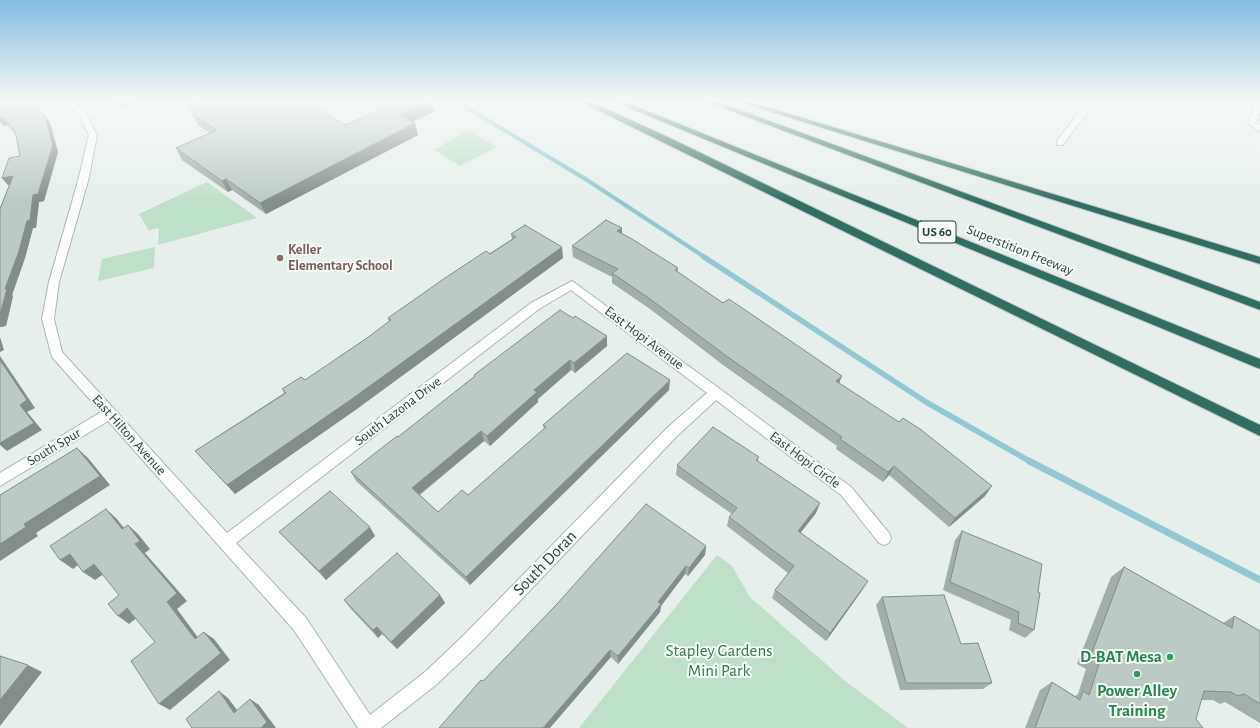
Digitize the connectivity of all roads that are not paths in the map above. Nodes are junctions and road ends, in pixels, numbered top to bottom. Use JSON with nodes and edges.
{"nodes":[{"id":1,"x":92,"y":134,"type":"edge"},
{"id":2,"x":654,"y":134,"type":"edge"},
{"id":3,"x":697,"y":134,"type":"edge"},
{"id":4,"x":797,"y":134,"type":"edge"},
{"id":5,"x":847,"y":134,"type":"edge"},
{"id":6,"x":1067,"y":134,"type":"edge"},
{"id":7,"x":1060,"y":143,"type":"dead end"},
{"id":8,"x":1260,"y":261,"type":"edge"},
{"id":9,"x":572,"y":285,"type":"joint"},
{"id":10,"x":1260,"y":306,"type":"edge"},
{"id":11,"x":1260,"y":364,"type":"edge"},
{"id":12,"x":716,"y":392,"type":"junction"},
{"id":13,"x":109,"y":414,"type":"junction"},
{"id":14,"x":1260,"y":431,"type":"edge"},
{"id":15,"x":0,"y":480,"type":"edge"},
{"id":16,"x":884,"y":538,"type":"dead end"},
{"id":17,"x":226,"y":542,"type":"junction"},
{"id":18,"x":368,"y":727,"type":"edge"}],
"edges":[{"from":1,"to":13,"type":"street","name":"East Hilton Avenue"},
{"from":2,"to":14,"type":"highway"},
{"from":3,"to":11,"type":"highway","name":"Superstition Freeway","number":"US 60"},
{"from":4,"to":10,"type":"highway"},
{"from":5,"to":8,"type":"highway"},
{"from":6,"to":7,"type":"street"},
{"from":9,"to":12,"type":"street","name":"East Hopi Avenue"},
{"from":9,"to":17,"type":"street","name":"South Lazona Drive"},
{"from":12,"to":16,"type":"street","name":"East Hopi Circle"},
{"from":12,"to":18,"type":"street","name":"South Doran"},
{"from":13,"to":15,"type":"street","name":"South Spur"},
{"from":13,"to":17,"type":"street","name":"East Hilton Avenue"},
{"from":17,"to":18,"type":"street","name":"East Hilton Avenue"}]}
